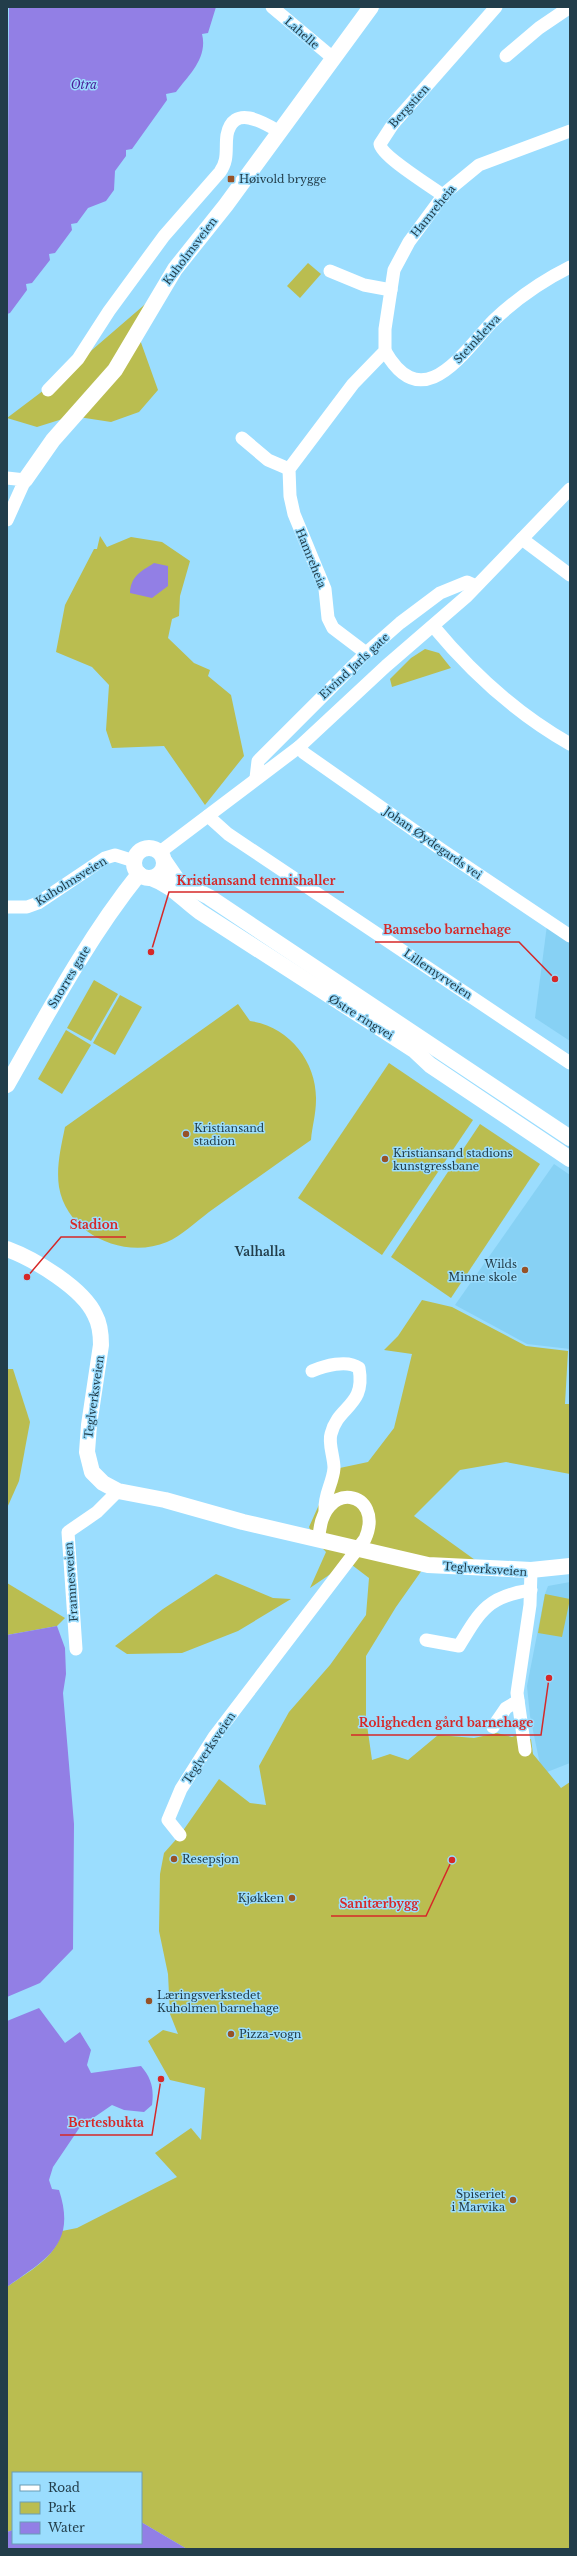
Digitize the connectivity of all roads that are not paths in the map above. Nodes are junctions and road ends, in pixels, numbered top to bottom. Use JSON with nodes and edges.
{"nodes":[{"id":1,"x":272,"y":7,"type":"edge"},
{"id":2,"x":371,"y":7,"type":"edge"},
{"id":3,"x":496,"y":7,"type":"edge"},
{"id":4,"x":570,"y":7,"type":"edge"},
{"id":5,"x":506,"y":56,"type":"dead end"},
{"id":6,"x":333,"y":58,"type":"junction"},
{"id":7,"x":278,"y":131,"type":"junction"},
{"id":8,"x":570,"y":131,"type":"edge"},
{"id":9,"x":444,"y":196,"type":"junction"},
{"id":10,"x":570,"y":266,"type":"edge"},
{"id":11,"x":330,"y":271,"type":"dead end"},
{"id":12,"x":391,"y":290,"type":"junction"},
{"id":13,"x":385,"y":350,"type":"junction"},
{"id":14,"x":48,"y":390,"type":"dead end"},
{"id":15,"x":242,"y":438,"type":"dead end"},
{"id":16,"x":290,"y":470,"type":"junction"},
{"id":17,"x":7,"y":478,"type":"edge"},
{"id":18,"x":25,"y":480,"type":"junction"},
{"id":19,"x":570,"y":489,"type":"edge"},
{"id":20,"x":7,"y":520,"type":"edge"},
{"id":21,"x":522,"y":539,"type":"junction"},
{"id":22,"x":570,"y":575,"type":"edge"},
{"id":23,"x":476,"y":586,"type":"junction"},
{"id":24,"x":433,"y":626,"type":"junction"},
{"id":25,"x":366,"y":653,"type":"junction"},
{"id":26,"x":570,"y":744,"type":"edge"},
{"id":27,"x":299,"y":747,"type":"junction"},
{"id":28,"x":256,"y":778,"type":"junction"},
{"id":29,"x":208,"y":816,"type":"junction"},
{"id":30,"x":162,"y":857,"type":"junction"},
{"id":31,"x":141,"y":871,"type":"junction"},
{"id":32,"x":7,"y":907,"type":"edge"},
{"id":33,"x":570,"y":936,"type":"edge"},
{"id":34,"x":570,"y":1064,"type":"edge"},
{"id":35,"x":7,"y":1085,"type":"edge"},
{"id":36,"x":570,"y":1138,"type":"edge"},
{"id":37,"x":570,"y":1159,"type":"edge"},
{"id":38,"x":7,"y":1249,"type":"edge"},
{"id":39,"x":312,"y":1372,"type":"dead end"},
{"id":40,"x":118,"y":1492,"type":"junction"},
{"id":41,"x":325,"y":1510,"type":"junction"},
{"id":42,"x":325,"y":1542,"type":"junction"},
{"id":43,"x":570,"y":1566,"type":"edge"},
{"id":44,"x":531,"y":1570,"type":"junction"},
{"id":45,"x":531,"y":1590,"type":"junction"},
{"id":46,"x":426,"y":1640,"type":"dead end"},
{"id":47,"x":76,"y":1649,"type":"dead end"},
{"id":48,"x":518,"y":1701,"type":"junction"},
{"id":49,"x":493,"y":1727,"type":"dead end"},
{"id":50,"x":525,"y":1750,"type":"dead end"},
{"id":51,"x":180,"y":1835,"type":"dead end"}],
"edges":[{"from":1,"to":6,"type":"street","name":"Lahelle"},
{"from":2,"to":6,"type":"street","name":"Kuholmsveien"},
{"from":3,"to":9,"type":"street","name":"Bergstien"},
{"from":4,"to":5,"type":"street"},
{"from":6,"to":7,"type":"street","name":"Kuholmsveien"},
{"from":7,"to":14,"type":"street"},
{"from":7,"to":18,"type":"street","name":"Kuholmsveien"},
{"from":8,"to":9,"type":"street","name":"Hamreheia"},
{"from":9,"to":12,"type":"street","name":"Hamreheia"},
{"from":10,"to":13,"type":"street","name":"Steinkleiva"},
{"from":11,"to":12,"type":"street"},
{"from":12,"to":13,"type":"street","name":"Hamreheia"},
{"from":13,"to":16,"type":"street"},
{"from":15,"to":16,"type":"street"},
{"from":16,"to":25,"type":"street","name":"Hamreheia"},
{"from":17,"to":18,"type":"street"},
{"from":18,"to":20,"type":"street","name":"Kuholmsveien"},
{"from":19,"to":21,"type":"street","name":"Eivind Jarls gate"},
{"from":21,"to":22,"type":"street"},
{"from":21,"to":23,"type":"street","name":"Eivind Jarls gate"},
{"from":23,"to":24,"type":"street","name":"Eivind Jarls gate"},
{"from":23,"to":25,"type":"street","name":"Eivind Jarls gate"},
{"from":24,"to":26,"type":"street"},
{"from":24,"to":27,"type":"street","name":"Eivind Jarls gate"},
{"from":25,"to":28,"type":"street","name":"Eivind Jarls gate"},
{"from":27,"to":28,"type":"street","name":"Eivind Jarls gate"},
{"from":27,"to":33,"type":"street","name":"Johan Øydegards vei"},
{"from":28,"to":29,"type":"street","name":"Eivind Jarls gate"},
{"from":29,"to":30,"type":"street","name":"Eivind Jarls gate"},
{"from":29,"to":34,"type":"street","name":"Lillemyrveien"},
{"from":30,"to":31,"type":"street"},
{"from":30,"to":31,"type":"street"},
{"from":30,"to":36,"type":"street","name":"Østre ringvei"},
{"from":31,"to":32,"type":"street","name":"Kuholmsveien"},
{"from":31,"to":35,"type":"street","name":"Snorres gate"},
{"from":31,"to":37,"type":"street","name":"Østre ringvei"},
{"from":38,"to":40,"type":"street","name":"Teglverksveien"},
{"from":39,"to":41,"type":"street"},
{"from":40,"to":42,"type":"street","name":"Teglverksveien"},
{"from":40,"to":47,"type":"street","name":"Framnesveien"},
{"from":41,"to":42,"type":"street"},
{"from":41,"to":51,"type":"street","name":"Teglverksveien"},
{"from":42,"to":44,"type":"street","name":"Teglverksveien"},
{"from":43,"to":44,"type":"street"},
{"from":44,"to":45,"type":"street","name":"Teglverksveien"},
{"from":45,"to":46,"type":"street"},
{"from":45,"to":48,"type":"street","name":"Teglverksveien"},
{"from":48,"to":49,"type":"street"},
{"from":48,"to":50,"type":"street","name":"Teglverksveien"}]}
